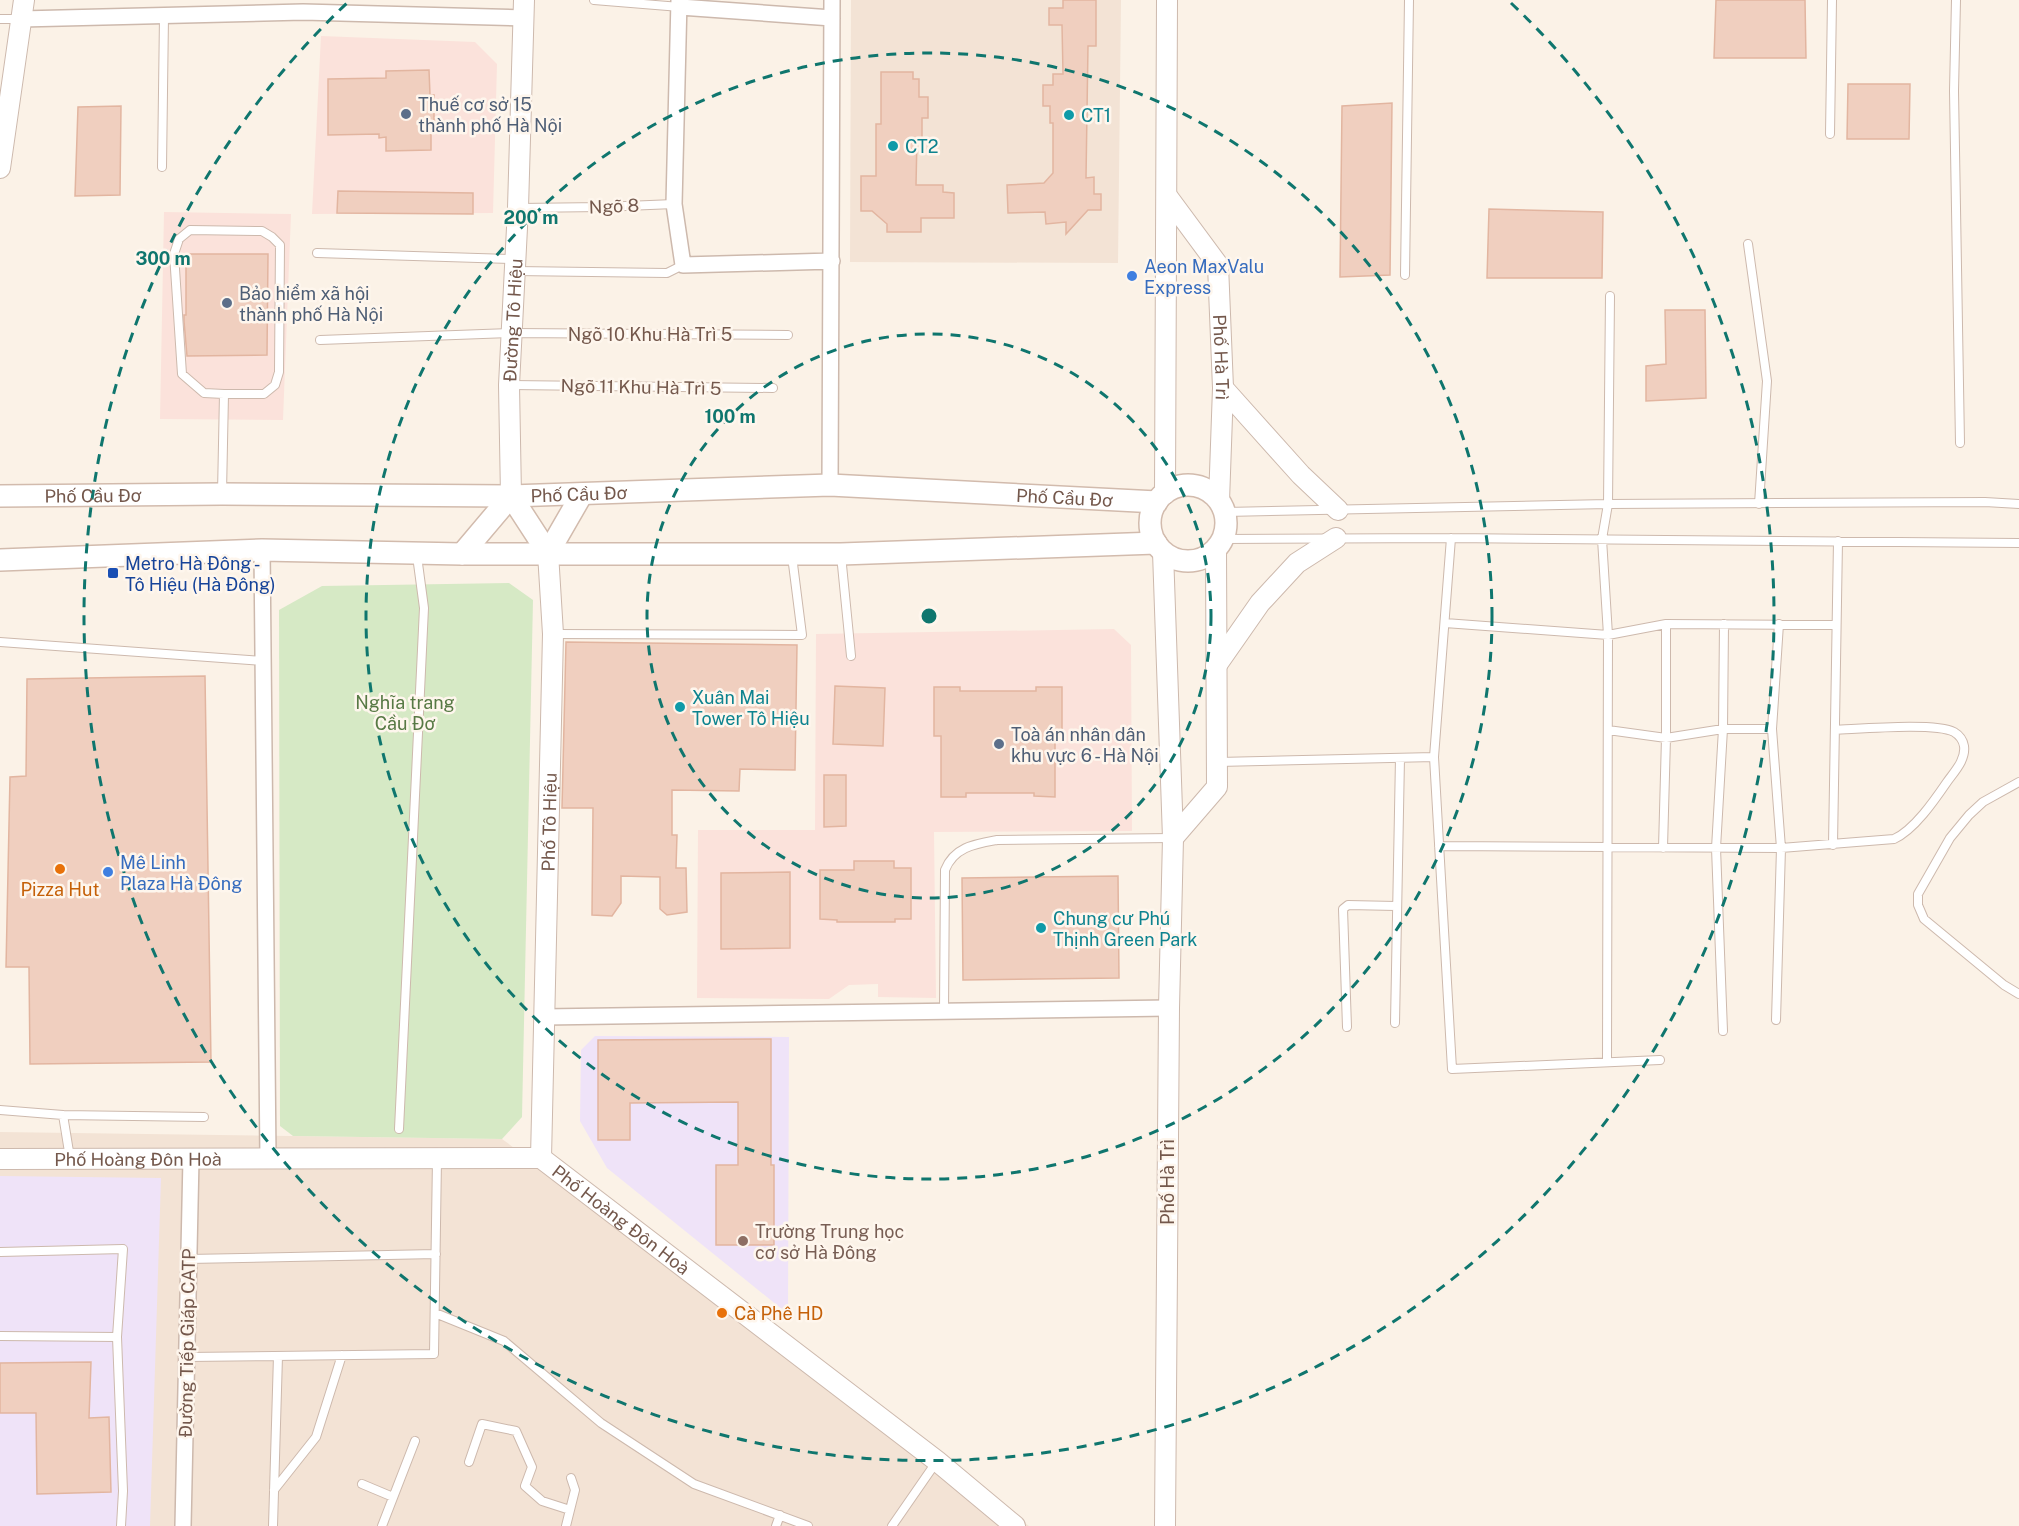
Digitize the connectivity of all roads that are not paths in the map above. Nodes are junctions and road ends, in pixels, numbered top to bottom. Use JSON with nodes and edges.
{"nodes":[{"id":1,"x":594,"y":0,"type":"edge"},
{"id":2,"x":832,"y":0,"type":"edge"},
{"id":3,"x":1167,"y":0,"type":"edge"},
{"id":4,"x":1409,"y":0,"type":"edge"},
{"id":5,"x":1832,"y":0,"type":"edge"},
{"id":6,"x":1956,"y":0,"type":"edge"},
{"id":7,"x":680,"y":4,"type":"edge"},
{"id":8,"x":303,"y":6,"type":"edge"},
{"id":9,"x":758,"y":7,"type":"edge"},
{"id":10,"x":23,"y":9,"type":"edge"},
{"id":11,"x":524,"y":9,"type":"edge"},
{"id":12,"x":164,"y":16,"type":"junction"},
{"id":13,"x":832,"y":18,"type":"junction"},
{"id":14,"x":0,"y":19,"type":"edge"},
{"id":15,"x":1830,"y":134,"type":"dead end"},
{"id":16,"x":162,"y":167,"type":"dead end"},
{"id":17,"x":0,"y":168,"type":"edge"},
{"id":18,"x":1167,"y":196,"type":"junction"},
{"id":19,"x":674,"y":204,"type":"junction"},
{"id":20,"x":518,"y":208,"type":"junction"},
{"id":21,"x":1748,"y":244,"type":"dead end"},
{"id":22,"x":317,"y":253,"type":"dead end"},
{"id":23,"x":832,"y":261,"type":"junction"},
{"id":24,"x":515,"y":265,"type":"junction"},
{"id":25,"x":683,"y":265,"type":"junction"},
{"id":26,"x":1405,"y":276,"type":"dead end"},
{"id":27,"x":1610,"y":296,"type":"dead end"},
{"id":28,"x":512,"y":333,"type":"junction"},
{"id":29,"x":788,"y":335,"type":"dead end"},
{"id":30,"x":320,"y":340,"type":"dead end"},
{"id":31,"x":509,"y":385,"type":"junction"},
{"id":32,"x":773,"y":388,"type":"dead end"},
{"id":33,"x":1223,"y":388,"type":"junction"},
{"id":34,"x":224,"y":394,"type":"junction"},
{"id":35,"x":1960,"y":443,"type":"dead end"},
{"id":36,"x":830,"y":485,"type":"junction"},
{"id":37,"x":222,"y":494,"type":"junction"},
{"id":38,"x":582,"y":494,"type":"junction"},
{"id":39,"x":25,"y":495,"type":"junction"},
{"id":40,"x":0,"y":496,"type":"edge"},
{"id":41,"x":511,"y":496,"type":"junction"},
{"id":42,"x":1161,"y":498,"type":"junction"},
{"id":43,"x":1608,"y":504,"type":"junction"},
{"id":44,"x":1759,"y":504,"type":"junction"},
{"id":45,"x":2019,"y":504,"type":"edge"},
{"id":46,"x":1222,"y":506,"type":"junction"},
{"id":47,"x":1338,"y":510,"type":"junction"},
{"id":48,"x":0,"y":512,"type":"edge"},
{"id":49,"x":1336,"y":538,"type":"junction"},
{"id":50,"x":1451,"y":538,"type":"junction"},
{"id":51,"x":1602,"y":539,"type":"junction"},
{"id":52,"x":1838,"y":541,"type":"junction"},
{"id":53,"x":2019,"y":543,"type":"edge"},
{"id":54,"x":1220,"y":544,"type":"junction"},
{"id":55,"x":0,"y":548,"type":"edge"},
{"id":56,"x":1159,"y":548,"type":"junction"},
{"id":57,"x":262,"y":550,"type":"junction"},
{"id":58,"x":416,"y":553,"type":"junction"},
{"id":59,"x":548,"y":553,"type":"junction"},
{"id":60,"x":462,"y":554,"type":"junction"},
{"id":61,"x":792,"y":554,"type":"junction"},
{"id":62,"x":841,"y":554,"type":"junction"},
{"id":63,"x":10,"y":560,"type":"edge"},
{"id":64,"x":1444,"y":623,"type":"junction"},
{"id":65,"x":1666,"y":624,"type":"junction"},
{"id":66,"x":1724,"y":624,"type":"junction"},
{"id":67,"x":1779,"y":624,"type":"junction"},
{"id":68,"x":1836,"y":625,"type":"junction"},
{"id":69,"x":553,"y":634,"type":"junction"},
{"id":70,"x":1608,"y":635,"type":"junction"},
{"id":71,"x":0,"y":642,"type":"edge"},
{"id":72,"x":851,"y":656,"type":"dead end"},
{"id":73,"x":263,"y":661,"type":"junction"},
{"id":74,"x":1216,"y":666,"type":"junction"},
{"id":75,"x":1723,"y":729,"type":"junction"},
{"id":76,"x":1772,"y":729,"type":"junction"},
{"id":77,"x":1608,"y":730,"type":"junction"},
{"id":78,"x":1835,"y":730,"type":"junction"},
{"id":79,"x":1666,"y":738,"type":"junction"},
{"id":80,"x":1434,"y":757,"type":"junction"},
{"id":81,"x":1400,"y":758,"type":"junction"},
{"id":82,"x":1216,"y":762,"type":"junction"},
{"id":83,"x":2019,"y":782,"type":"edge"},
{"id":84,"x":1173,"y":838,"type":"junction"},
{"id":85,"x":1833,"y":845,"type":"junction"},
{"id":86,"x":1440,"y":846,"type":"junction"},
{"id":87,"x":1607,"y":848,"type":"junction"},
{"id":88,"x":1663,"y":848,"type":"junction"},
{"id":89,"x":1716,"y":848,"type":"junction"},
{"id":90,"x":1781,"y":848,"type":"junction"},
{"id":91,"x":1396,"y":906,"type":"junction"},
{"id":92,"x":2019,"y":994,"type":"edge"},
{"id":93,"x":1169,"y":1008,"type":"junction"},
{"id":94,"x":944,"y":1011,"type":"junction"},
{"id":95,"x":544,"y":1017,"type":"junction"},
{"id":96,"x":1776,"y":1020,"type":"dead end"},
{"id":97,"x":1395,"y":1023,"type":"dead end"},
{"id":98,"x":1347,"y":1027,"type":"dead end"},
{"id":99,"x":1723,"y":1031,"type":"dead end"},
{"id":100,"x":1660,"y":1060,"type":"dead end"},
{"id":101,"x":1607,"y":1061,"type":"junction"},
{"id":102,"x":0,"y":1110,"type":"edge"},
{"id":103,"x":63,"y":1115,"type":"junction"},
{"id":104,"x":204,"y":1118,"type":"dead end"},
{"id":105,"x":399,"y":1130,"type":"dead end"},
{"id":106,"x":437,"y":1158,"type":"junction"},
{"id":107,"x":541,"y":1158,"type":"junction"},
{"id":108,"x":0,"y":1159,"type":"edge"},
{"id":109,"x":268,"y":1159,"type":"junction"},
{"id":110,"x":70,"y":1160,"type":"junction"},
{"id":111,"x":190,"y":1160,"type":"junction"},
{"id":112,"x":0,"y":1252,"type":"edge"},
{"id":113,"x":436,"y":1254,"type":"junction"},
{"id":114,"x":188,"y":1259,"type":"junction"},
{"id":115,"x":435,"y":1313,"type":"junction"},
{"id":116,"x":0,"y":1336,"type":"edge"},
{"id":117,"x":117,"y":1337,"type":"junction"},
{"id":118,"x":342,"y":1355,"type":"junction"},
{"id":119,"x":278,"y":1356,"type":"junction"},
{"id":120,"x":187,"y":1357,"type":"junction"},
{"id":121,"x":415,"y":1441,"type":"dead end"},
{"id":122,"x":937,"y":1461,"type":"junction"},
{"id":123,"x":469,"y":1462,"type":"dead end"},
{"id":124,"x":571,"y":1479,"type":"dead end"},
{"id":125,"x":362,"y":1484,"type":"dead end"},
{"id":126,"x":274,"y":1490,"type":"junction"},
{"id":127,"x":393,"y":1497,"type":"junction"},
{"id":128,"x":570,"y":1510,"type":"junction"},
{"id":129,"x":780,"y":1515,"type":"junction"},
{"id":130,"x":121,"y":1526,"type":"edge"},
{"id":131,"x":183,"y":1526,"type":"edge"},
{"id":132,"x":273,"y":1526,"type":"edge"},
{"id":133,"x":382,"y":1526,"type":"edge"},
{"id":134,"x":566,"y":1526,"type":"edge"},
{"id":135,"x":776,"y":1526,"type":"edge"},
{"id":136,"x":808,"y":1526,"type":"edge"},
{"id":137,"x":892,"y":1526,"type":"edge"},
{"id":138,"x":1015,"y":1526,"type":"edge"},
{"id":139,"x":1165,"y":1526,"type":"edge"}],
"edges":[{"from":1,"to":7,"type":"lane"},
{"from":2,"to":13,"type":"street"},
{"from":3,"to":18,"type":"street"},
{"from":4,"to":26,"type":"lane"},
{"from":5,"to":15,"type":"lane"},
{"from":6,"to":35,"type":"lane"},
{"from":7,"to":9,"type":"street"},
{"from":7,"to":19,"type":"street"},
{"from":8,"to":11,"type":"street"},
{"from":8,"to":12,"type":"street"},
{"from":9,"to":13,"type":"street"},
{"from":10,"to":12,"type":"street"},
{"from":10,"to":14,"type":"lane"},
{"from":10,"to":17,"type":"street"},
{"from":11,"to":20,"type":"street","name":"Đường Tô Hiệu"},
{"from":12,"to":16,"type":"lane"},
{"from":13,"to":23,"type":"street"},
{"from":18,"to":33,"type":"street","name":"Phố Hà Trì"},
{"from":18,"to":42,"type":"street"},
{"from":19,"to":20,"type":"lane","name":"Ngõ 8"},
{"from":19,"to":25,"type":"street"},
{"from":20,"to":24,"type":"street","name":"Đường Tô Hiệu"},
{"from":21,"to":44,"type":"lane"},
{"from":22,"to":24,"type":"lane"},
{"from":23,"to":25,"type":"street"},
{"from":23,"to":36,"type":"street"},
{"from":24,"to":25,"type":"lane"},
{"from":24,"to":28,"type":"street","name":"Đường Tô Hiệu"},
{"from":27,"to":43,"type":"lane"},
{"from":28,"to":29,"type":"lane","name":"Ngõ 10 Khu Hà Trì 5"},
{"from":28,"to":30,"type":"lane","name":"Ngõ 10 Khu Hà Trì 5"},
{"from":28,"to":31,"type":"street","name":"Đường Tô Hiệu"},
{"from":31,"to":32,"type":"lane","name":"Ngõ 11 Khu Hà Trì 5"},
{"from":31,"to":41,"type":"street","name":"Đường Tô Hiệu"},
{"from":33,"to":46,"type":"street","name":"Phố Hà Trì"},
{"from":33,"to":47,"type":"street"},
{"from":34,"to":34,"type":"lane"},
{"from":34,"to":37,"type":"lane"},
{"from":36,"to":38,"type":"main road","name":"Phố Cầu Đơ"},
{"from":36,"to":42,"type":"main road","name":"Phố Cầu Đơ"},
{"from":37,"to":39,"type":"main road","name":"Phố Cầu Đơ"},
{"from":37,"to":41,"type":"main road","name":"Phố Cầu Đơ"},
{"from":38,"to":41,"type":"main road","name":"Phố Cầu Đơ"},
{"from":38,"to":59,"type":"main road"},
{"from":39,"to":40,"type":"main road","name":"Phố Cầu Đơ"},
{"from":39,"to":48,"type":"main road"},
{"from":41,"to":59,"type":"main road","name":"Phố Tô Hiệu"},
{"from":41,"to":60,"type":"main road"},
{"from":42,"to":46,"type":"main road"},
{"from":42,"to":56,"type":"main road"},
{"from":43,"to":44,"type":"lane"},
{"from":43,"to":47,"type":"lane"},
{"from":43,"to":51,"type":"lane"},
{"from":44,"to":45,"type":"lane"},
{"from":46,"to":47,"type":"lane"},
{"from":46,"to":54,"type":"main road"},
{"from":49,"to":50,"type":"lane"},
{"from":49,"to":54,"type":"lane"},
{"from":49,"to":74,"type":"street"},
{"from":50,"to":51,"type":"lane"},
{"from":50,"to":64,"type":"lane"},
{"from":51,"to":52,"type":"lane"},
{"from":51,"to":70,"type":"lane"},
{"from":52,"to":53,"type":"lane"},
{"from":52,"to":68,"type":"lane"},
{"from":54,"to":56,"type":"main road"},
{"from":54,"to":74,"type":"street"},
{"from":55,"to":63,"type":"main road"},
{"from":56,"to":62,"type":"main road"},
{"from":56,"to":84,"type":"street","name":"Phố Hà Trì"},
{"from":57,"to":58,"type":"main road"},
{"from":57,"to":63,"type":"main road"},
{"from":57,"to":73,"type":"street"},
{"from":58,"to":60,"type":"main road"},
{"from":58,"to":105,"type":"lane"},
{"from":59,"to":60,"type":"main road"},
{"from":59,"to":61,"type":"main road"},
{"from":59,"to":69,"type":"street","name":"Phố Tô Hiệu"},
{"from":61,"to":62,"type":"main road"},
{"from":61,"to":69,"type":"lane"},
{"from":62,"to":72,"type":"lane"},
{"from":64,"to":70,"type":"lane"},
{"from":64,"to":80,"type":"lane"},
{"from":65,"to":66,"type":"lane"},
{"from":65,"to":70,"type":"lane"},
{"from":65,"to":79,"type":"lane"},
{"from":66,"to":67,"type":"lane"},
{"from":66,"to":75,"type":"lane"},
{"from":67,"to":68,"type":"lane"},
{"from":67,"to":76,"type":"lane"},
{"from":68,"to":78,"type":"lane"},
{"from":69,"to":95,"type":"street","name":"Phố Tô Hiệu"},
{"from":70,"to":77,"type":"lane"},
{"from":71,"to":73,"type":"lane"},
{"from":73,"to":109,"type":"street"},
{"from":74,"to":82,"type":"street"},
{"from":75,"to":76,"type":"lane"},
{"from":75,"to":79,"type":"lane"},
{"from":75,"to":89,"type":"lane"},
{"from":76,"to":90,"type":"lane"},
{"from":77,"to":79,"type":"lane"},
{"from":77,"to":87,"type":"lane"},
{"from":78,"to":85,"type":"lane"},
{"from":78,"to":85,"type":"lane"},
{"from":79,"to":88,"type":"lane"},
{"from":80,"to":81,"type":"lane"},
{"from":80,"to":86,"type":"lane"},
{"from":81,"to":82,"type":"lane"},
{"from":81,"to":91,"type":"lane"},
{"from":82,"to":84,"type":"street"},
{"from":83,"to":92,"type":"lane"},
{"from":84,"to":93,"type":"street","name":"Phố Hà Trì"},
{"from":84,"to":94,"type":"lane"},
{"from":85,"to":90,"type":"lane"},
{"from":86,"to":87,"type":"lane"},
{"from":86,"to":101,"type":"lane"},
{"from":87,"to":88,"type":"lane"},
{"from":87,"to":101,"type":"lane"},
{"from":88,"to":89,"type":"lane"},
{"from":89,"to":90,"type":"lane"},
{"from":89,"to":99,"type":"lane"},
{"from":90,"to":96,"type":"lane"},
{"from":91,"to":97,"type":"lane"},
{"from":91,"to":98,"type":"lane"},
{"from":93,"to":94,"type":"street"},
{"from":93,"to":139,"type":"street","name":"Phố Hà Trì"},
{"from":94,"to":95,"type":"street"},
{"from":95,"to":107,"type":"street","name":"Phố Tô Hiệu"},
{"from":100,"to":101,"type":"lane"},
{"from":102,"to":103,"type":"lane"},
{"from":103,"to":104,"type":"lane"},
{"from":103,"to":110,"type":"lane"},
{"from":106,"to":107,"type":"street","name":"Phố Hoàng Đôn Hoà"},
{"from":106,"to":109,"type":"street","name":"Phố Hoàng Đôn Hoà"},
{"from":106,"to":113,"type":"lane"},
{"from":107,"to":122,"type":"street","name":"Phố Hoàng Đôn Hoà"},
{"from":108,"to":110,"type":"street","name":"Phố Hoàng Đôn Hoà"},
{"from":109,"to":111,"type":"street","name":"Phố Hoàng Đôn Hoà"},
{"from":110,"to":111,"type":"street","name":"Phố Hoàng Đôn Hoà"},
{"from":111,"to":114,"type":"street","name":"Đường Tiếp Giáp CATP"},
{"from":112,"to":117,"type":"lane"},
{"from":113,"to":114,"type":"lane"},
{"from":113,"to":115,"type":"lane"},
{"from":114,"to":120,"type":"street","name":"Đường Tiếp Giáp CATP"},
{"from":115,"to":118,"type":"lane"},
{"from":115,"to":129,"type":"lane"},
{"from":116,"to":117,"type":"lane"},
{"from":117,"to":130,"type":"lane"},
{"from":118,"to":119,"type":"lane"},
{"from":118,"to":126,"type":"lane"},
{"from":119,"to":120,"type":"lane"},
{"from":119,"to":126,"type":"lane"},
{"from":120,"to":131,"type":"street","name":"Đường Tiếp Giáp CATP"},
{"from":121,"to":127,"type":"lane"},
{"from":122,"to":137,"type":"lane"},
{"from":122,"to":138,"type":"street","name":"Phố Hoàng Đôn Hoà"},
{"from":123,"to":128,"type":"lane"},
{"from":124,"to":128,"type":"lane"},
{"from":125,"to":127,"type":"lane"},
{"from":126,"to":132,"type":"lane"},
{"from":127,"to":133,"type":"lane"},
{"from":128,"to":134,"type":"lane"},
{"from":129,"to":135,"type":"lane"},
{"from":129,"to":136,"type":"lane"}]}
